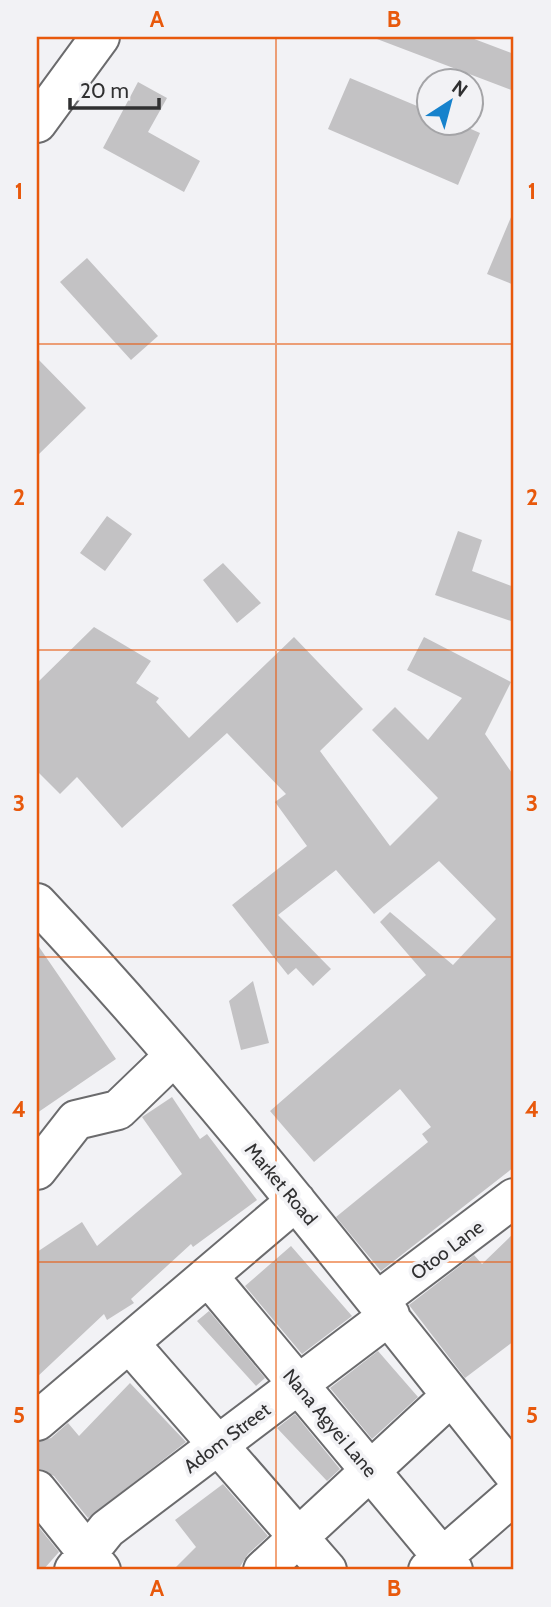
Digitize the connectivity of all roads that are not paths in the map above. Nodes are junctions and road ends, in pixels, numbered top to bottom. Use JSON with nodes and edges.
{"nodes":[{"id":1,"x":100,"y":37,"type":"edge"},
{"id":2,"x":37,"y":123,"type":"edge"},
{"id":3,"x":37,"y":903,"type":"edge"},
{"id":4,"x":174,"y":1056,"type":"junction"},
{"id":5,"x":37,"y":1170,"type":"edge"},
{"id":6,"x":514,"y":1198,"type":"edge"},
{"id":7,"x":296,"y":1201,"type":"junction"},
{"id":8,"x":208,"y":1276,"type":"junction"},
{"id":9,"x":384,"y":1308,"type":"junction"},
{"id":10,"x":129,"y":1343,"type":"junction"},
{"id":11,"x":298,"y":1385,"type":"junction"},
{"id":12,"x":451,"y":1396,"type":"junction"},
{"id":13,"x":37,"y":1421,"type":"edge"},
{"id":14,"x":219,"y":1445,"type":"junction"},
{"id":15,"x":370,"y":1471,"type":"junction"},
{"id":16,"x":514,"y":1474,"type":"edge"},
{"id":17,"x":37,"y":1490,"type":"edge"},
{"id":18,"x":514,"y":1495,"type":"edge"},
{"id":19,"x":299,"y":1537,"type":"junction"},
{"id":20,"x":87,"y":1565,"type":"edge"},
{"id":21,"x":441,"y":1566,"type":"edge"},
{"id":22,"x":263,"y":1570,"type":"edge"},
{"id":23,"x":327,"y":1570,"type":"edge"}],
"edges":[{"from":1,"to":2,"type":"street"},
{"from":3,"to":4,"type":"street","name":"Market Road"},
{"from":4,"to":5,"type":"street"},
{"from":4,"to":7,"type":"street","name":"Market Road"},
{"from":6,"to":9,"type":"street","name":"Otoo Lane"},
{"from":7,"to":8,"type":"street"},
{"from":7,"to":9,"type":"street","name":"Market Road"},
{"from":8,"to":10,"type":"street"},
{"from":8,"to":11,"type":"street","name":"Nana Agyei Lane"},
{"from":9,"to":11,"type":"street","name":"Adom Street"},
{"from":9,"to":12,"type":"street","name":"Market Road"},
{"from":10,"to":13,"type":"street"},
{"from":10,"to":14,"type":"street"},
{"from":11,"to":14,"type":"street","name":"Adom Street"},
{"from":11,"to":15,"type":"street","name":"Nana Agyei Lane"},
{"from":12,"to":15,"type":"street"},
{"from":12,"to":16,"type":"street","name":"Market Road"},
{"from":14,"to":19,"type":"street"},
{"from":14,"to":20,"type":"street","name":"Adom Street"},
{"from":15,"to":19,"type":"street"},
{"from":15,"to":21,"type":"street","name":"Nana Agyei Lane"},
{"from":17,"to":20,"type":"street"},
{"from":18,"to":21,"type":"street"},
{"from":19,"to":22,"type":"street"},
{"from":19,"to":23,"type":"street"}]}
